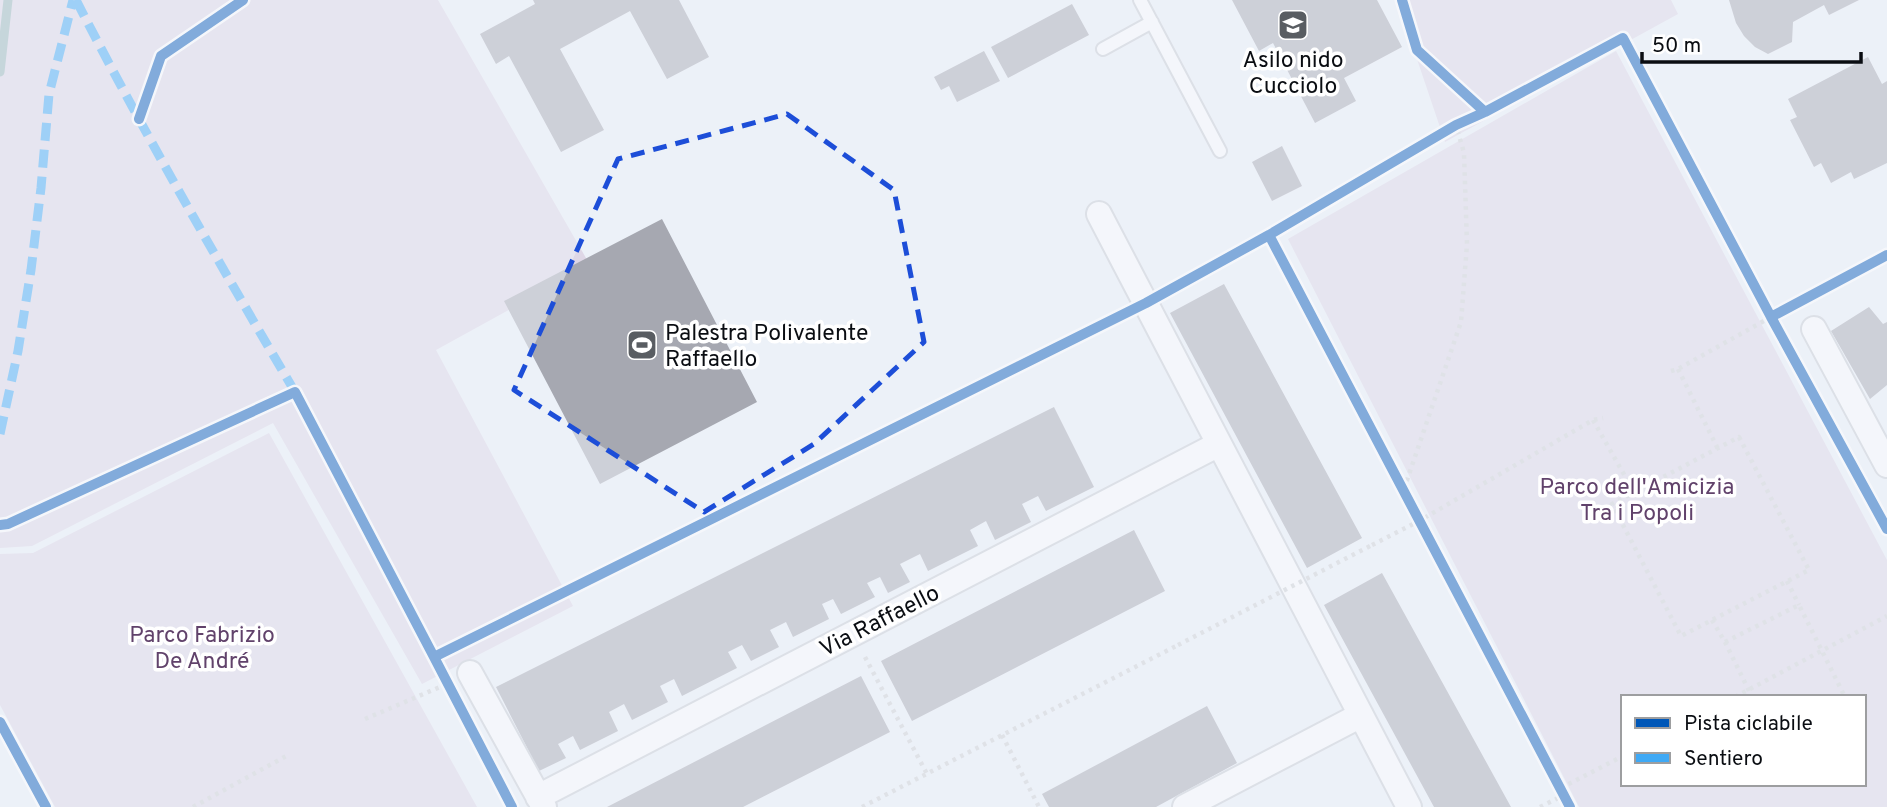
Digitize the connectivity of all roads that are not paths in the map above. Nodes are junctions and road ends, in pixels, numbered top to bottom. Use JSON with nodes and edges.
{"nodes":[{"id":1,"x":1140,"y":0,"type":"edge"},
{"id":2,"x":1152,"y":22,"type":"junction"},
{"id":3,"x":1103,"y":49,"type":"dead end"},
{"id":4,"x":1220,"y":151,"type":"dead end"},
{"id":5,"x":1099,"y":214,"type":"dead end"},
{"id":6,"x":1815,"y":329,"type":"dead end"},
{"id":7,"x":1219,"y":444,"type":"junction"},
{"id":8,"x":1884,"y":452,"type":"edge"},
{"id":9,"x":454,"y":677,"type":"road end"},
{"id":10,"x":1361,"y":715,"type":"junction"},
{"id":11,"x":541,"y":802,"type":"edge"},
{"id":12,"x":1185,"y":807,"type":"edge"},
{"id":13,"x":1409,"y":807,"type":"edge"}],
"edges":[{"from":1,"to":2,"type":"lane"},
{"from":2,"to":3,"type":"lane"},
{"from":2,"to":4,"type":"lane"},
{"from":5,"to":7,"type":"street"},
{"from":6,"to":8,"type":"street"},
{"from":7,"to":10,"type":"street"},
{"from":7,"to":11,"type":"street","name":"Via Raffaello"},
{"from":9,"to":11,"type":"street","name":"Via Raffaello"},
{"from":10,"to":12,"type":"street"},
{"from":10,"to":13,"type":"street"}]}
